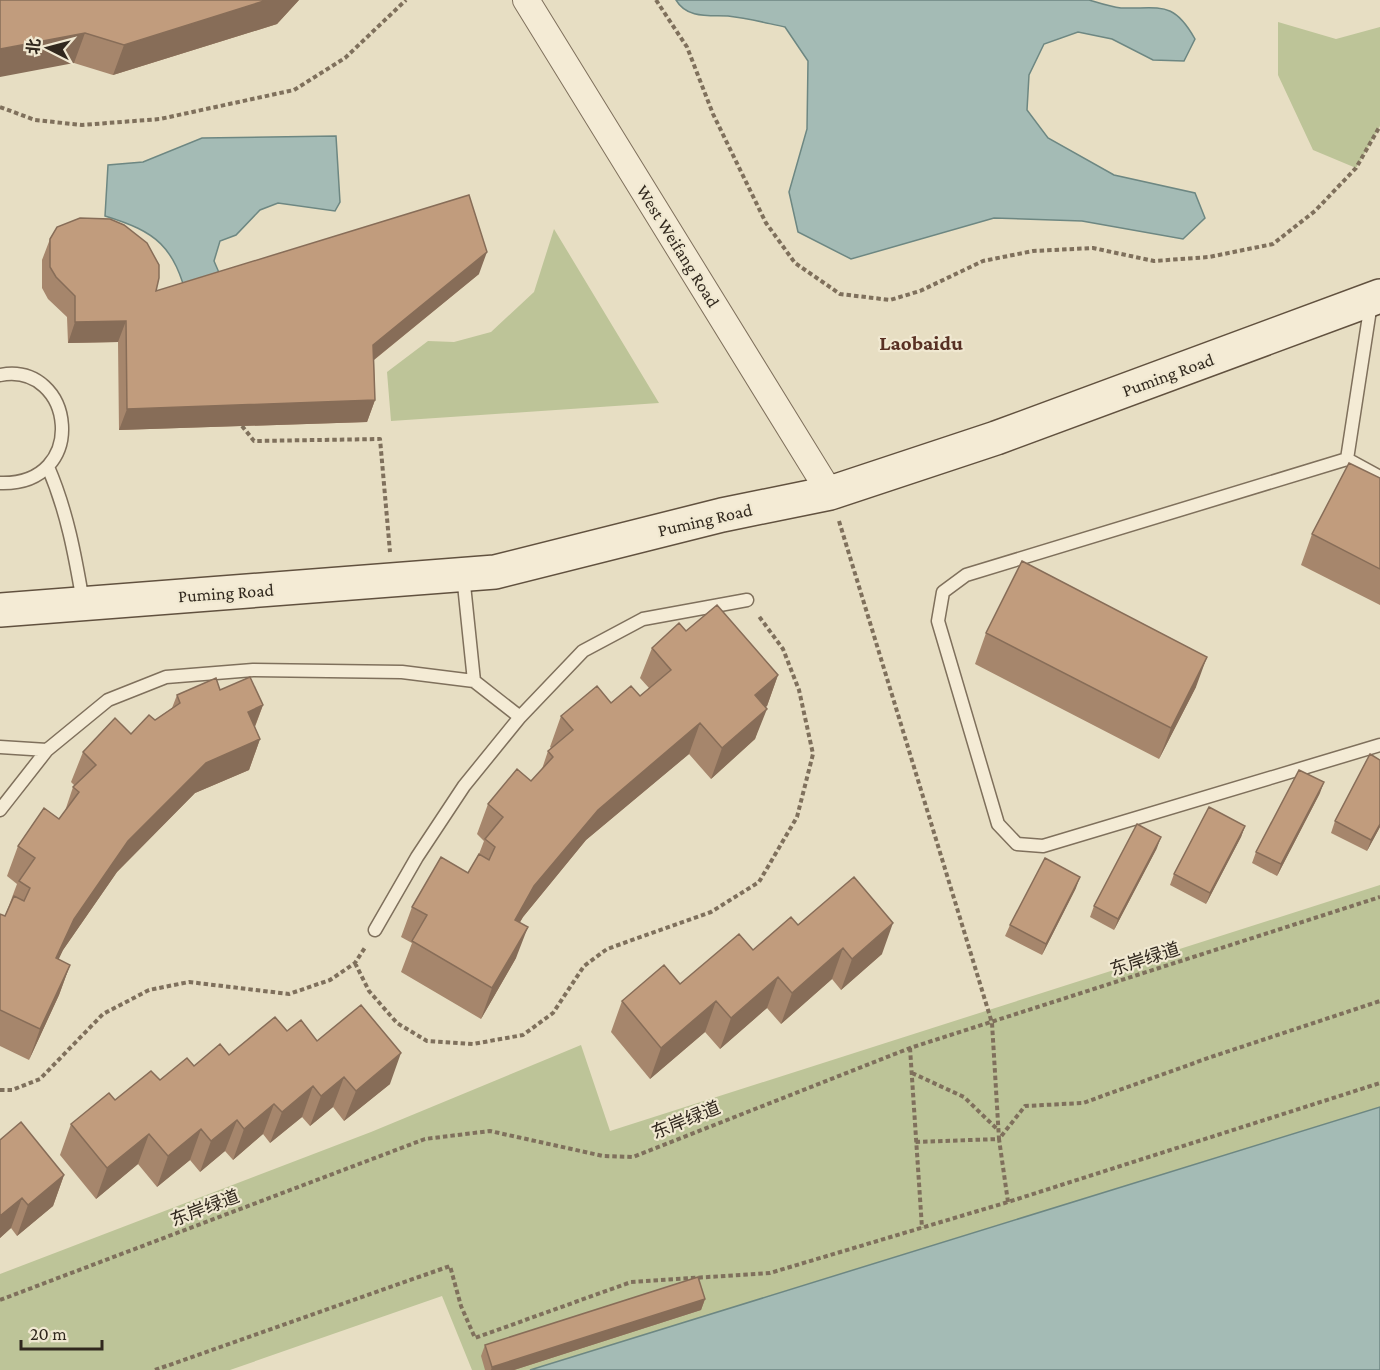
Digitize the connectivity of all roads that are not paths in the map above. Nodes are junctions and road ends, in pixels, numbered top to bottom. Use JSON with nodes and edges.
{"nodes":[{"id":1,"x":526,"y":0,"type":"edge"},
{"id":2,"x":1376,"y":298,"type":"edge"},
{"id":3,"x":0,"y":375,"type":"edge"},
{"id":4,"x":1347,"y":459,"type":"junction"},
{"id":5,"x":48,"y":467,"type":"junction"},
{"id":6,"x":1380,"y":477,"type":"edge"},
{"id":7,"x":0,"y":483,"type":"edge"},
{"id":8,"x":830,"y":493,"type":"junction"},
{"id":9,"x":463,"y":574,"type":"junction"},
{"id":10,"x":747,"y":600,"type":"road end"},
{"id":11,"x":84,"y":604,"type":"junction"},
{"id":12,"x":0,"y":610,"type":"edge"},
{"id":13,"x":474,"y":681,"type":"junction"},
{"id":14,"x":520,"y":717,"type":"junction"},
{"id":15,"x":1380,"y":746,"type":"edge"},
{"id":16,"x":0,"y":747,"type":"edge"},
{"id":17,"x":47,"y":750,"type":"junction"},
{"id":18,"x":0,"y":810,"type":"edge"},
{"id":19,"x":375,"y":930,"type":"road end"}],
"edges":[{"from":1,"to":8,"type":"street","name":"West Weifang Road"},
{"from":2,"to":4,"type":"lane"},
{"from":2,"to":8,"type":"main road","name":"Puming Road"},
{"from":3,"to":5,"type":"lane"},
{"from":4,"to":6,"type":"lane"},
{"from":4,"to":15,"type":"lane"},
{"from":5,"to":7,"type":"lane"},
{"from":5,"to":11,"type":"lane"},
{"from":8,"to":9,"type":"main road","name":"Puming Road"},
{"from":9,"to":11,"type":"main road","name":"Puming Road"},
{"from":9,"to":13,"type":"lane"},
{"from":10,"to":14,"type":"lane"},
{"from":11,"to":12,"type":"main road","name":"Puming Road"},
{"from":13,"to":14,"type":"lane"},
{"from":13,"to":17,"type":"lane"},
{"from":14,"to":19,"type":"lane"},
{"from":16,"to":17,"type":"lane"},
{"from":17,"to":18,"type":"lane"}]}
